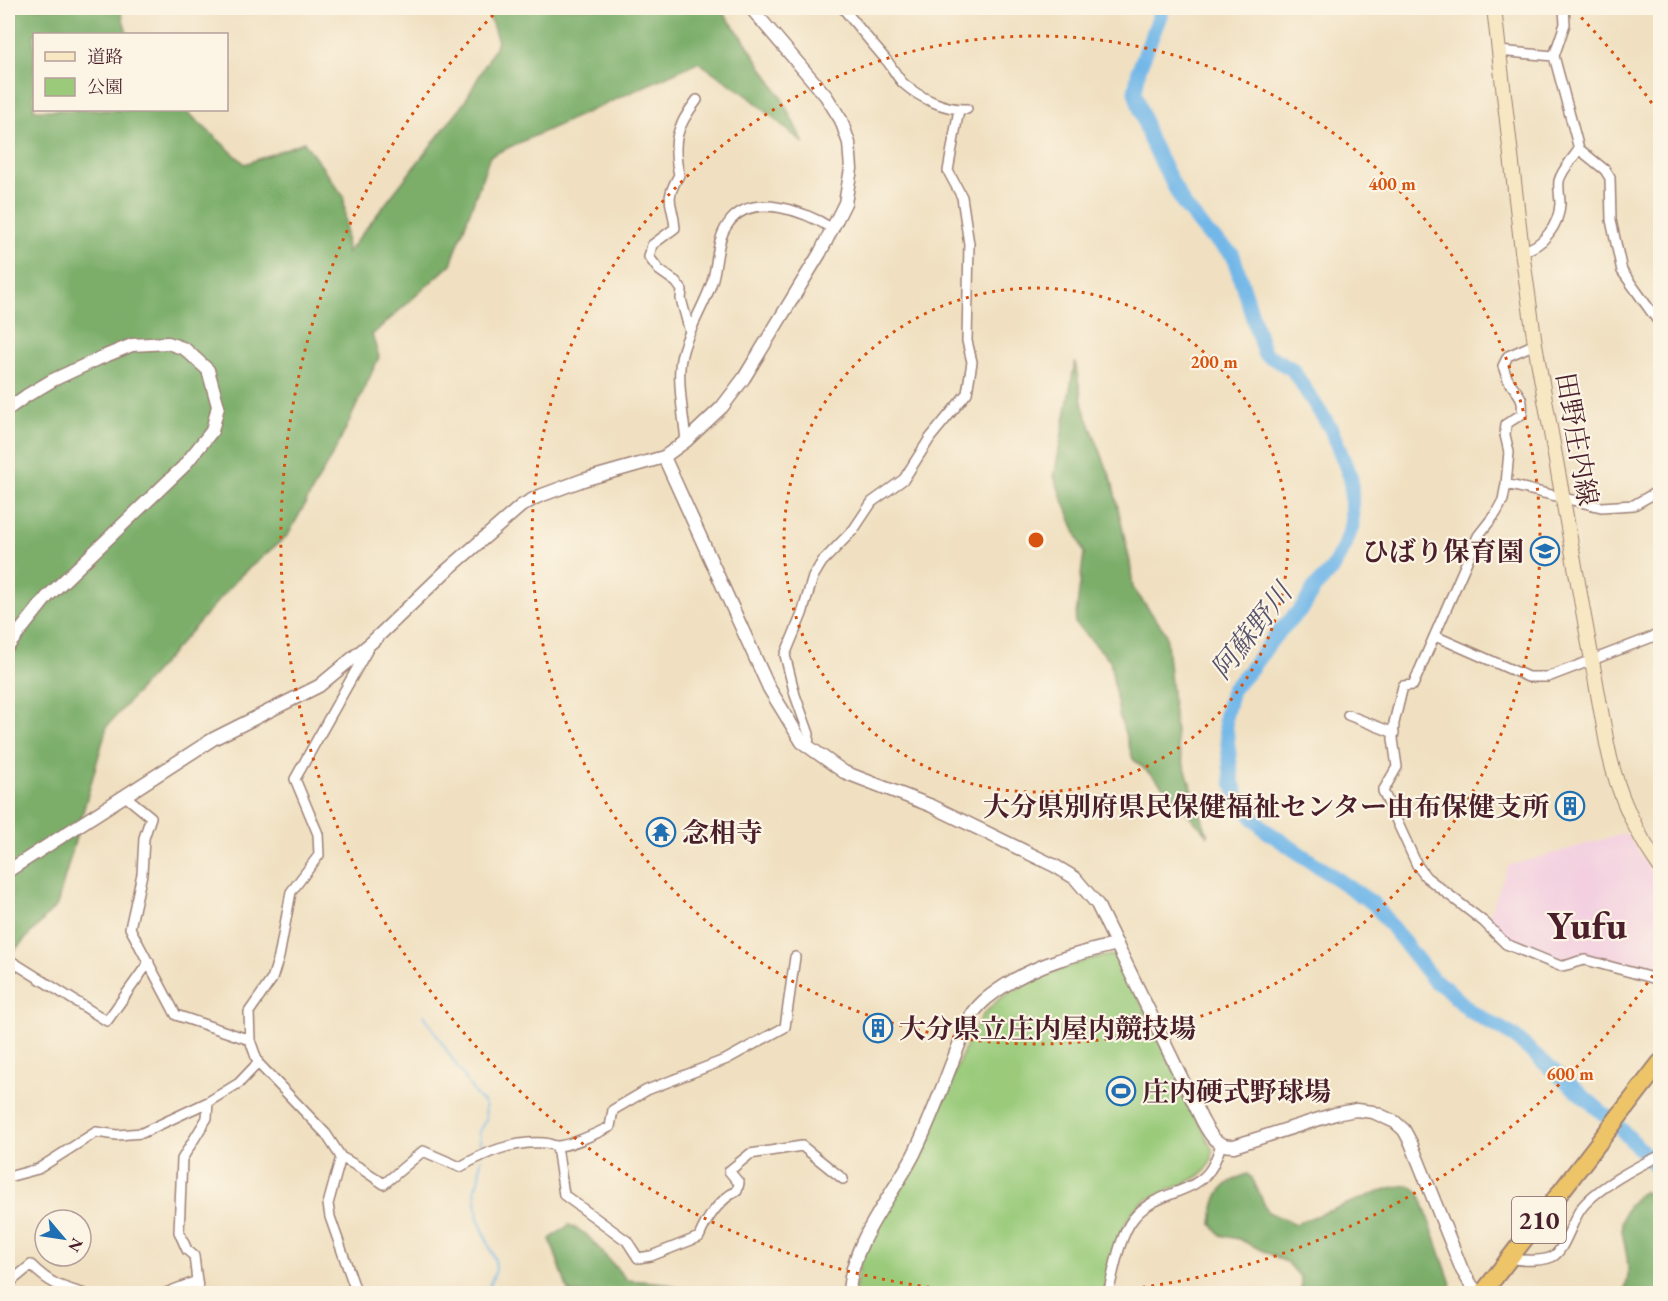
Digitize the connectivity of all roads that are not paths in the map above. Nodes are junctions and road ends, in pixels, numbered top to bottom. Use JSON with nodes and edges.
{"nodes":[{"id":1,"x":751,"y":8,"type":"edge"},
{"id":2,"x":843,"y":8,"type":"edge"},
{"id":3,"x":1494,"y":8,"type":"edge"},
{"id":4,"x":1564,"y":8,"type":"edge"},
{"id":5,"x":1498,"y":51,"type":"junction"},
{"id":6,"x":1554,"y":56,"type":"junction"},
{"id":7,"x":697,"y":100,"type":"dead end"},
{"id":8,"x":1579,"y":149,"type":"junction"},
{"id":9,"x":833,"y":229,"type":"junction"},
{"id":10,"x":1522,"y":251,"type":"junction"},
{"id":11,"x":1660,"y":324,"type":"edge"},
{"id":12,"x":690,"y":332,"type":"junction"},
{"id":13,"x":1535,"y":344,"type":"junction"},
{"id":14,"x":8,"y":409,"type":"edge"},
{"id":15,"x":686,"y":441,"type":"junction"},
{"id":16,"x":664,"y":456,"type":"junction"},
{"id":17,"x":1506,"y":484,"type":"junction"},
{"id":18,"x":1660,"y":490,"type":"edge"},
{"id":19,"x":1563,"y":499,"type":"junction"},
{"id":20,"x":1660,"y":634,"type":"edge"},
{"id":21,"x":1435,"y":636,"type":"junction"},
{"id":22,"x":372,"y":642,"type":"junction"},
{"id":23,"x":8,"y":646,"type":"edge"},
{"id":24,"x":1593,"y":661,"type":"junction"},
{"id":25,"x":1348,"y":715,"type":"dead end"},
{"id":26,"x":1394,"y":733,"type":"junction"},
{"id":27,"x":808,"y":746,"type":"junction"},
{"id":28,"x":124,"y":795,"type":"junction"},
{"id":29,"x":1660,"y":867,"type":"edge"},
{"id":30,"x":8,"y":871,"type":"edge"},
{"id":31,"x":1116,"y":944,"type":"junction"},
{"id":32,"x":795,"y":957,"type":"dead end"},
{"id":33,"x":8,"y":959,"type":"edge"},
{"id":34,"x":149,"y":962,"type":"junction"},
{"id":35,"x":1660,"y":980,"type":"edge"},
{"id":36,"x":250,"y":1040,"type":"junction"},
{"id":37,"x":258,"y":1063,"type":"junction"},
{"id":38,"x":1660,"y":1063,"type":"edge"},
{"id":39,"x":208,"y":1102,"type":"junction"},
{"id":40,"x":1221,"y":1145,"type":"junction"},
{"id":41,"x":557,"y":1146,"type":"junction"},
{"id":42,"x":1660,"y":1155,"type":"edge"},
{"id":43,"x":341,"y":1157,"type":"junction"},
{"id":44,"x":8,"y":1177,"type":"edge"},
{"id":45,"x":843,"y":1179,"type":"dead end"},
{"id":46,"x":1509,"y":1258,"type":"junction"},
{"id":47,"x":197,"y":1281,"type":"junction"},
{"id":48,"x":8,"y":1284,"type":"edge"},
{"id":49,"x":85,"y":1293,"type":"edge"},
{"id":50,"x":163,"y":1293,"type":"edge"},
{"id":51,"x":199,"y":1293,"type":"edge"},
{"id":52,"x":357,"y":1293,"type":"edge"},
{"id":53,"x":849,"y":1293,"type":"edge"},
{"id":54,"x":1108,"y":1293,"type":"edge"},
{"id":55,"x":1481,"y":1293,"type":"edge"}],
"edges":[{"from":1,"to":9,"type":"street"},
{"from":2,"to":27,"type":"street"},
{"from":3,"to":5,"type":"main road","name":"田野庄内線"},
{"from":4,"to":6,"type":"street"},
{"from":5,"to":6,"type":"street"},
{"from":5,"to":10,"type":"main road","name":"田野庄内線"},
{"from":6,"to":8,"type":"street"},
{"from":7,"to":12,"type":"street"},
{"from":8,"to":10,"type":"street"},
{"from":8,"to":11,"type":"street"},
{"from":9,"to":12,"type":"street"},
{"from":9,"to":15,"type":"street"},
{"from":10,"to":13,"type":"main road","name":"田野庄内線"},
{"from":12,"to":15,"type":"street"},
{"from":13,"to":17,"type":"street"},
{"from":13,"to":19,"type":"main road","name":"田野庄内線"},
{"from":14,"to":23,"type":"street"},
{"from":15,"to":16,"type":"street"},
{"from":16,"to":22,"type":"street"},
{"from":16,"to":27,"type":"street"},
{"from":17,"to":19,"type":"street"},
{"from":17,"to":21,"type":"street"},
{"from":18,"to":19,"type":"street"},
{"from":19,"to":24,"type":"main road","name":"田野庄内線"},
{"from":20,"to":24,"type":"street"},
{"from":21,"to":24,"type":"street"},
{"from":21,"to":26,"type":"street"},
{"from":22,"to":28,"type":"street"},
{"from":22,"to":36,"type":"street"},
{"from":24,"to":29,"type":"main road","name":"田野庄内線"},
{"from":25,"to":26,"type":"street"},
{"from":26,"to":35,"type":"street"},
{"from":27,"to":31,"type":"street"},
{"from":28,"to":30,"type":"street"},
{"from":28,"to":34,"type":"street"},
{"from":31,"to":40,"type":"street"},
{"from":31,"to":53,"type":"street"},
{"from":32,"to":41,"type":"street"},
{"from":33,"to":34,"type":"street"},
{"from":34,"to":36,"type":"street"},
{"from":36,"to":37,"type":"street"},
{"from":37,"to":39,"type":"street"},
{"from":37,"to":43,"type":"street"},
{"from":38,"to":46,"type":"highway","number":"210"},
{"from":39,"to":44,"type":"street"},
{"from":39,"to":47,"type":"street"},
{"from":40,"to":54,"type":"street"},
{"from":40,"to":55,"type":"street"},
{"from":41,"to":43,"type":"street"},
{"from":41,"to":45,"type":"street"},
{"from":42,"to":46,"type":"street"},
{"from":43,"to":52,"type":"street"},
{"from":46,"to":55,"type":"highway","number":"210"},
{"from":47,"to":50,"type":"street"},
{"from":47,"to":51,"type":"street"},
{"from":48,"to":49,"type":"street"}]}
